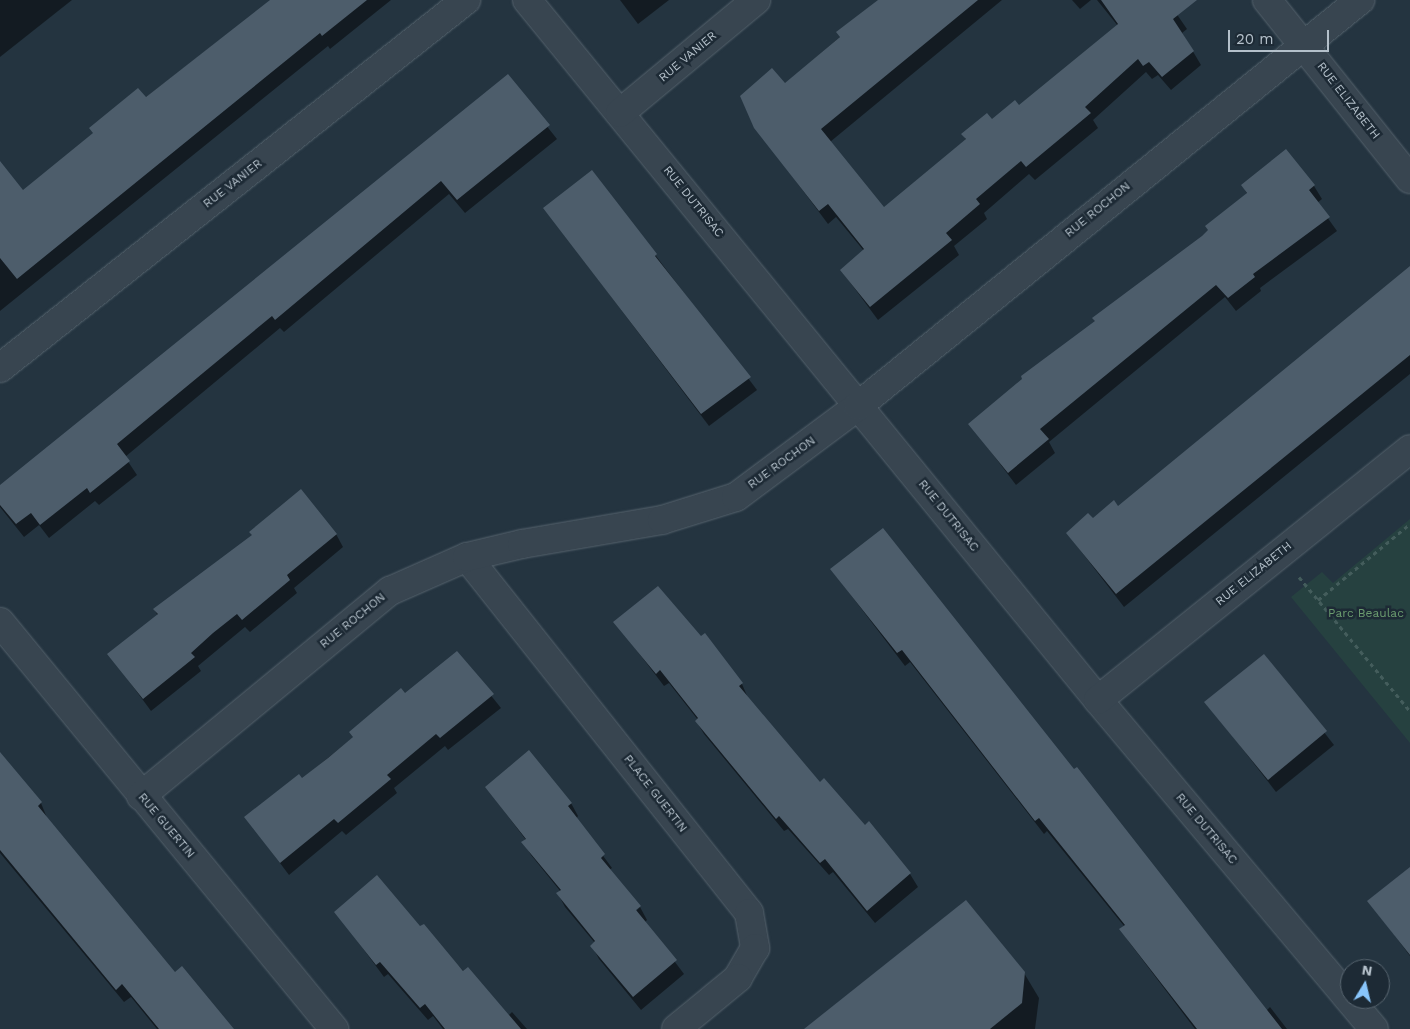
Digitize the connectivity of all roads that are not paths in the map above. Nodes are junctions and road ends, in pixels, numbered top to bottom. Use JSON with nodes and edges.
{"nodes":[{"id":1,"x":466,"y":0,"type":"edge"},
{"id":2,"x":527,"y":0,"type":"edge"},
{"id":3,"x":756,"y":0,"type":"edge"},
{"id":4,"x":1267,"y":0,"type":"edge"},
{"id":5,"x":1360,"y":0,"type":"edge"},
{"id":6,"x":1303,"y":43,"type":"junction"},
{"id":7,"x":620,"y":113,"type":"junction"},
{"id":8,"x":1410,"y":179,"type":"edge"},
{"id":9,"x":0,"y":368,"type":"edge"},
{"id":10,"x":858,"y":406,"type":"junction"},
{"id":11,"x":1410,"y":449,"type":"edge"},
{"id":12,"x":468,"y":557,"type":"junction"},
{"id":13,"x":0,"y":622,"type":"edge"},
{"id":14,"x":1098,"y":700,"type":"junction"},
{"id":15,"x":141,"y":796,"type":"junction"},
{"id":16,"x":334,"y":1029,"type":"edge"},
{"id":17,"x":676,"y":1029,"type":"edge"},
{"id":18,"x":1374,"y":1029,"type":"edge"}],
"edges":[{"from":1,"to":9,"type":"street","name":"RUE VANIER"},
{"from":2,"to":7,"type":"street","name":"RUE DUTRISAC"},
{"from":3,"to":7,"type":"street","name":"RUE VANIER"},
{"from":4,"to":6,"type":"street","name":"RUE ELIZABETH"},
{"from":5,"to":6,"type":"street","name":"RUE ROCHON"},
{"from":6,"to":8,"type":"street","name":"RUE ELIZABETH"},
{"from":6,"to":10,"type":"street","name":"RUE ROCHON"},
{"from":7,"to":10,"type":"street","name":"RUE DUTRISAC"},
{"from":10,"to":12,"type":"street","name":"RUE ROCHON"},
{"from":10,"to":14,"type":"street","name":"RUE DUTRISAC"},
{"from":11,"to":14,"type":"street","name":"RUE ELIZABETH"},
{"from":12,"to":15,"type":"street","name":"RUE ROCHON"},
{"from":12,"to":17,"type":"street","name":"PLACE GUERTIN"},
{"from":13,"to":15,"type":"street","name":"RUE GUERTIN"},
{"from":14,"to":18,"type":"street","name":"RUE DUTRISAC"},
{"from":15,"to":16,"type":"street","name":"RUE GUERTIN"}]}
